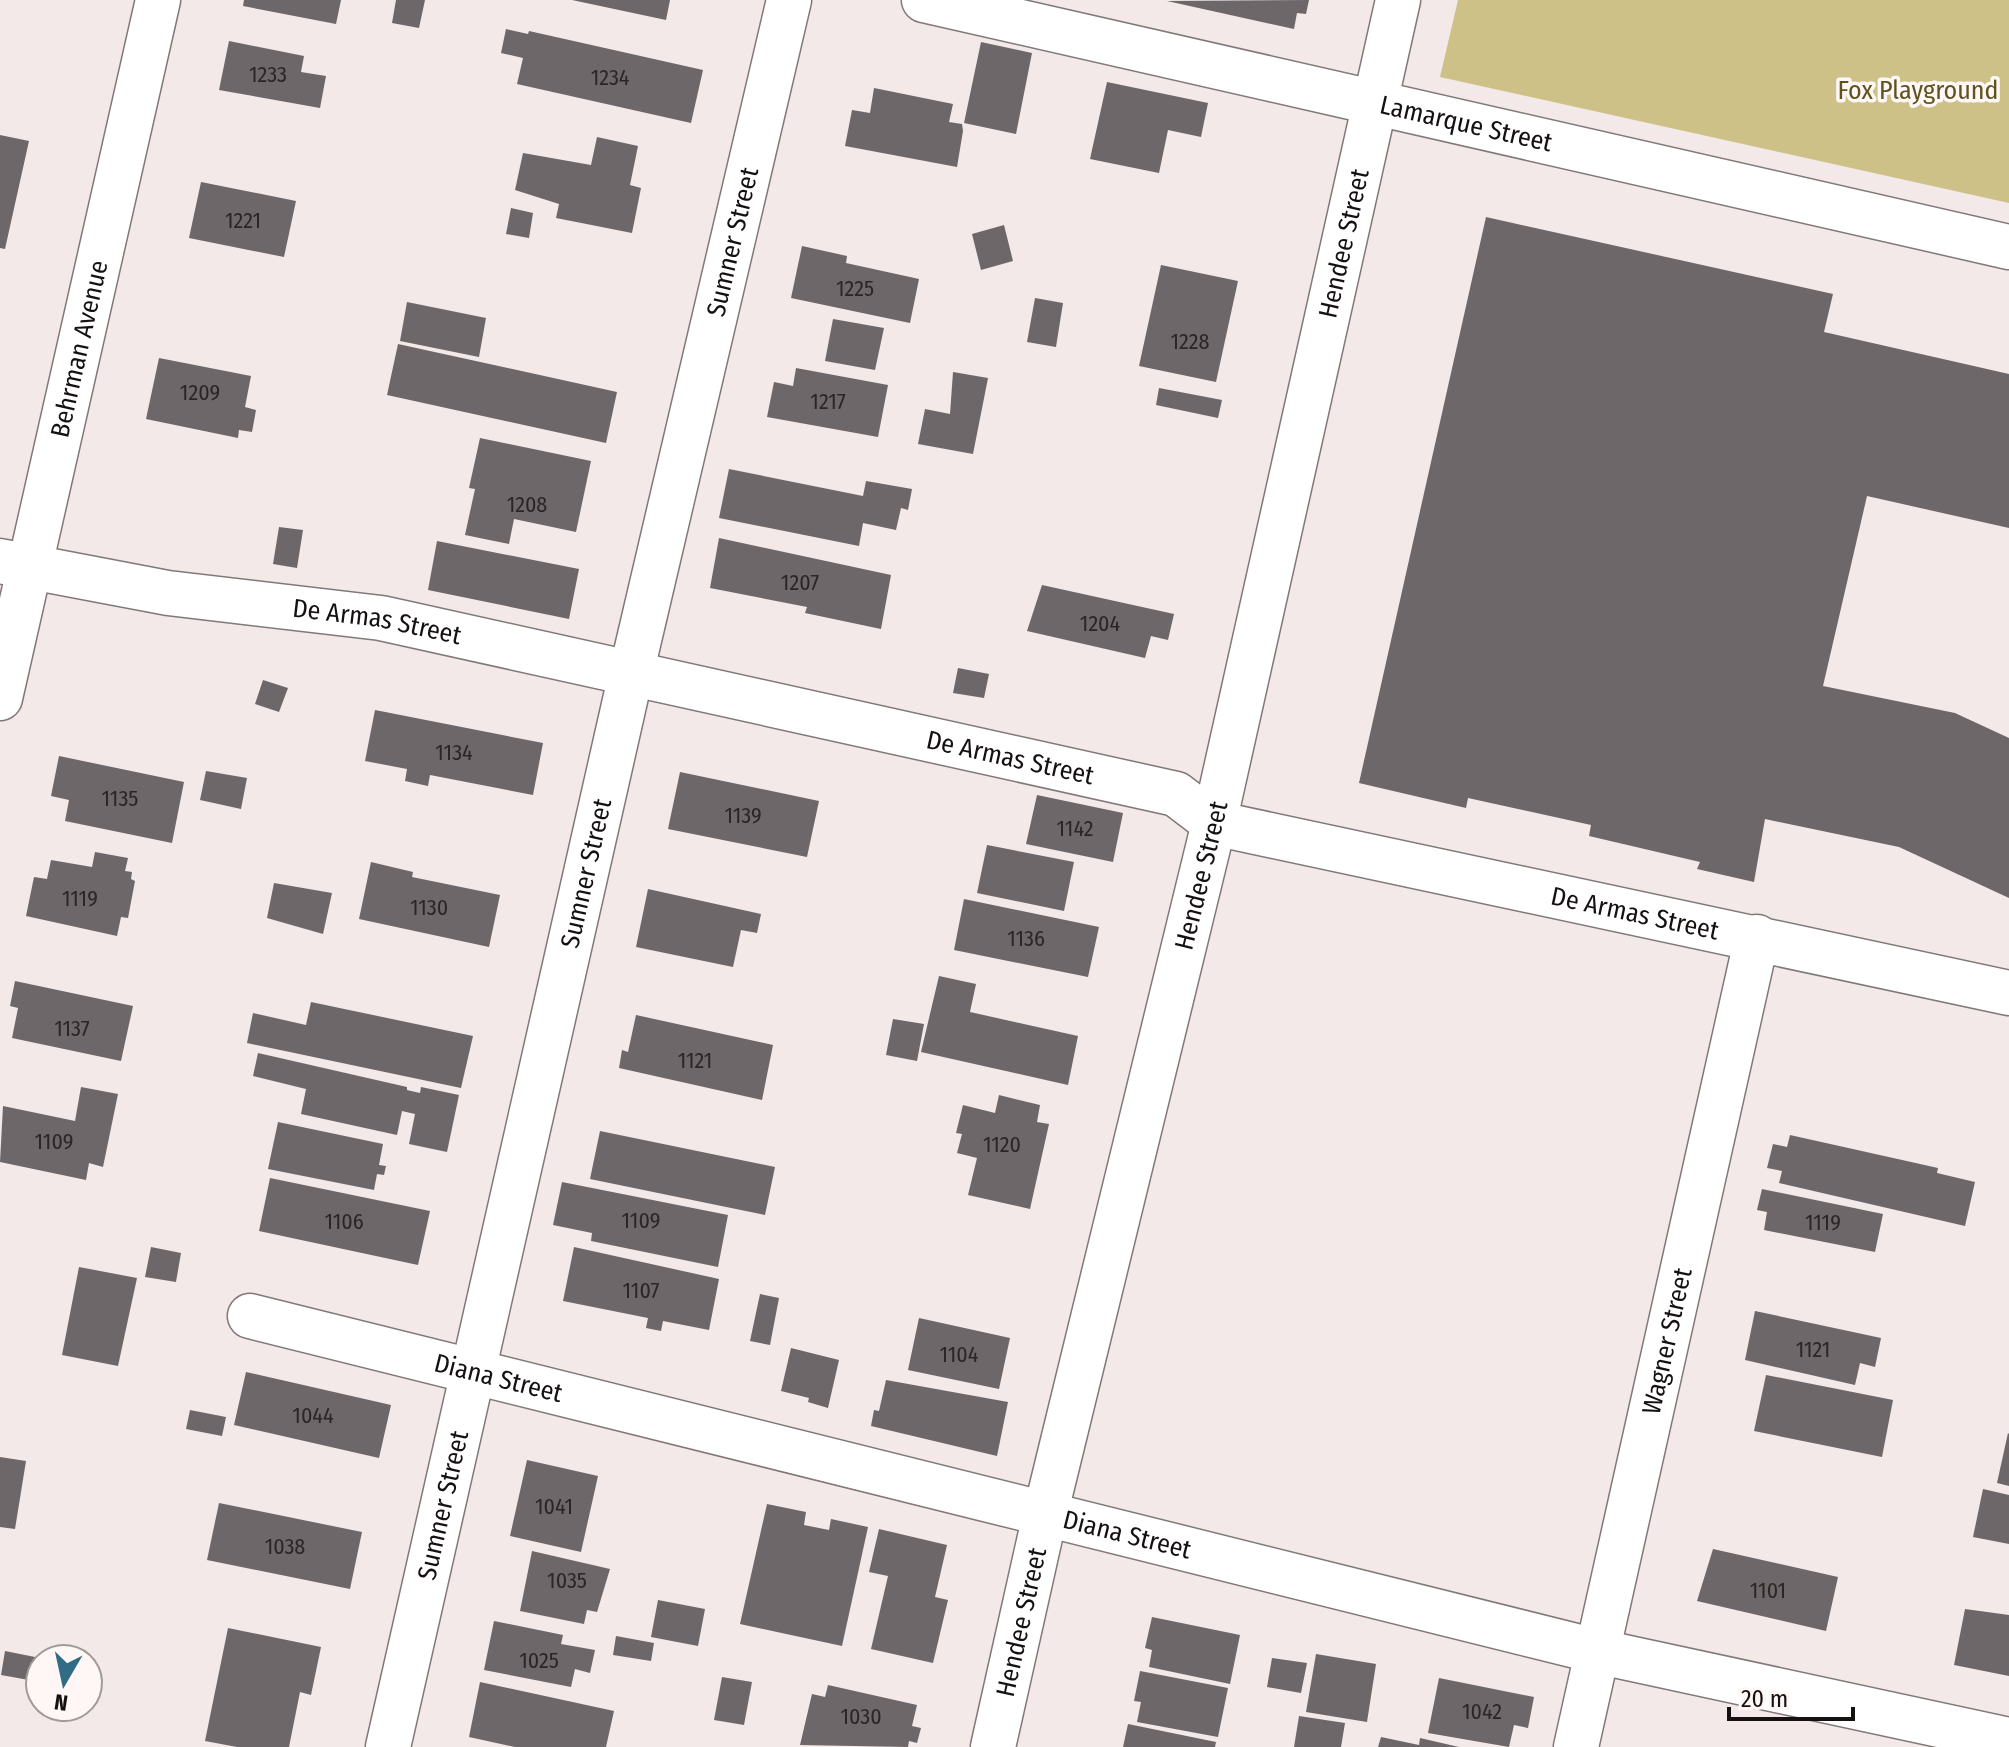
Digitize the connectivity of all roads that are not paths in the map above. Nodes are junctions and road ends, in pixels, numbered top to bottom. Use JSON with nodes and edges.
{"nodes":[{"id":1,"x":158,"y":0,"type":"edge"},
{"id":2,"x":789,"y":0,"type":"edge"},
{"id":3,"x":924,"y":0,"type":"edge"},
{"id":4,"x":1398,"y":0,"type":"edge"},
{"id":5,"x":1375,"y":105,"type":"junction"},
{"id":6,"x":2009,"y":247,"type":"edge"},
{"id":7,"x":15,"y":564,"type":"edge"},
{"id":8,"x":631,"y":674,"type":"junction"},
{"id":9,"x":0,"y":698,"type":"edge"},
{"id":10,"x":1214,"y":823,"type":"junction"},
{"id":11,"x":1757,"y":937,"type":"junction"},
{"id":12,"x":2009,"y":993,"type":"edge"},
{"id":13,"x":250,"y":1316,"type":"dead end"},
{"id":14,"x":474,"y":1372,"type":"junction"},
{"id":15,"x":1045,"y":1515,"type":"junction"},
{"id":16,"x":1596,"y":1651,"type":"junction"},
{"id":17,"x":2009,"y":1740,"type":"edge"},
{"id":18,"x":388,"y":1747,"type":"edge"},
{"id":19,"x":993,"y":1747,"type":"edge"},
{"id":20,"x":1576,"y":1747,"type":"edge"}],
"edges":[{"from":1,"to":7,"type":"street","name":"Behrman Avenue"},
{"from":2,"to":8,"type":"street","name":"Sumner Street"},
{"from":3,"to":5,"type":"street","name":"Lamarque Street"},
{"from":4,"to":5,"type":"street","name":"Hendee Street"},
{"from":5,"to":6,"type":"street","name":"Lamarque Street"},
{"from":5,"to":10,"type":"street","name":"Hendee Street"},
{"from":7,"to":8,"type":"street","name":"De Armas Street"},
{"from":7,"to":9,"type":"street","name":"Behrman Avenue"},
{"from":8,"to":10,"type":"street","name":"De Armas Street"},
{"from":8,"to":14,"type":"street","name":"Sumner Street"},
{"from":10,"to":11,"type":"street","name":"De Armas Street"},
{"from":10,"to":15,"type":"street","name":"Hendee Street"},
{"from":11,"to":12,"type":"street","name":"De Armas Street"},
{"from":11,"to":16,"type":"street","name":"Wagner Street"},
{"from":13,"to":14,"type":"street","name":"Diana Street"},
{"from":14,"to":15,"type":"street","name":"Diana Street"},
{"from":14,"to":18,"type":"street","name":"Sumner Street"},
{"from":15,"to":16,"type":"street","name":"Diana Street"},
{"from":15,"to":19,"type":"street","name":"Hendee Street"},
{"from":16,"to":17,"type":"street","name":"Diana Street"},
{"from":16,"to":20,"type":"street","name":"Wagner Street"}]}
